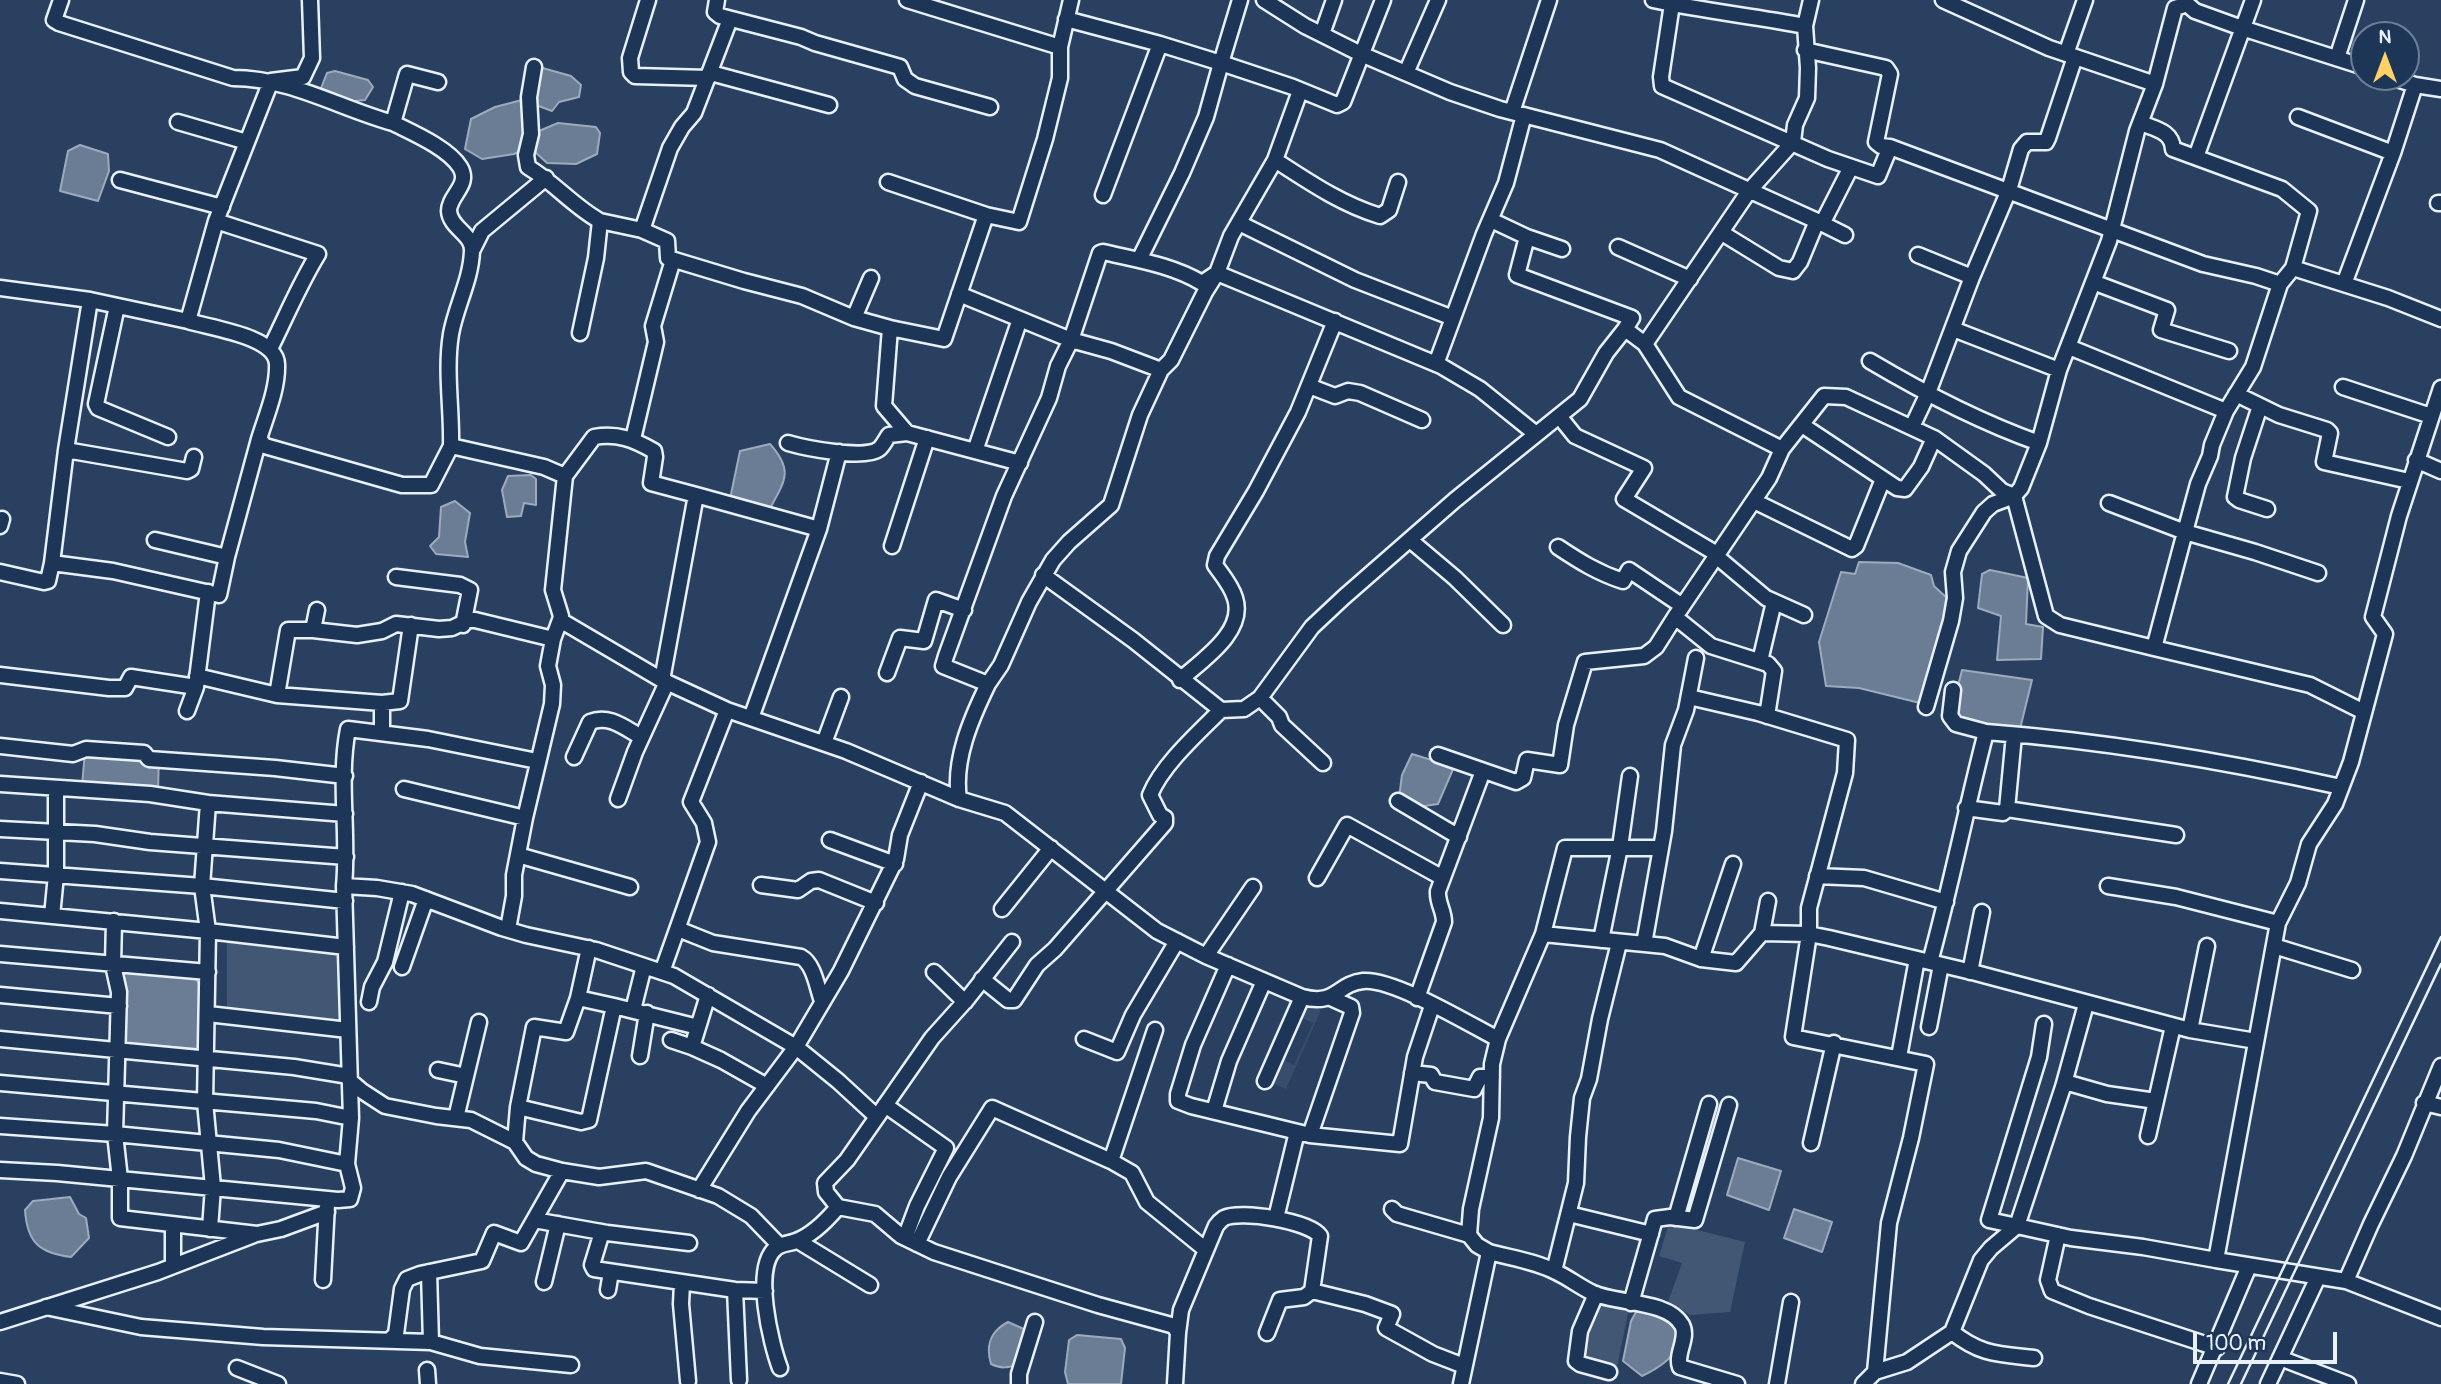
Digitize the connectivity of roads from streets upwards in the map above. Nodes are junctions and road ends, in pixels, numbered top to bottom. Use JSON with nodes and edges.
{"nodes":[{"id":1,"x":61,"y":0,"type":"edge"},
{"id":2,"x":310,"y":0,"type":"edge"},
{"id":3,"x":648,"y":0,"type":"edge"},
{"id":4,"x":717,"y":0,"type":"edge"},
{"id":5,"x":907,"y":0,"type":"edge"},
{"id":6,"x":1071,"y":0,"type":"edge"},
{"id":7,"x":1240,"y":0,"type":"edge"},
{"id":8,"x":1335,"y":0,"type":"edge"},
{"id":9,"x":1383,"y":0,"type":"edge"},
{"id":10,"x":1438,"y":0,"type":"edge"},
{"id":11,"x":1549,"y":0,"type":"edge"},
{"id":12,"x":1653,"y":0,"type":"edge"},
{"id":13,"x":1811,"y":0,"type":"edge"},
{"id":14,"x":1943,"y":0,"type":"edge"},
{"id":15,"x":1982,"y":0,"type":"edge"},
{"id":16,"x":2085,"y":0,"type":"edge"},
{"id":17,"x":2253,"y":0,"type":"edge"},
{"id":18,"x":2356,"y":0,"type":"edge"},
{"id":19,"x":1267,"y":1,"type":"edge"},
{"id":20,"x":1672,"y":4,"type":"junction"},
{"id":21,"x":2175,"y":4,"type":"edge"},
{"id":22,"x":2197,"y":5,"type":"edge"},
{"id":23,"x":1976,"y":14,"type":"junction"},
{"id":24,"x":730,"y":19,"type":"junction"},
{"id":25,"x":1066,"y":19,"type":"junction"},
{"id":26,"x":1805,"y":26,"type":"junction"},
{"id":27,"x":2242,"y":28,"type":"junction"},
{"id":28,"x":1322,"y":34,"type":"junction"},
{"id":29,"x":1160,"y":44,"type":"junction"},
{"id":30,"x":1060,"y":47,"type":"junction"},
{"id":31,"x":1805,"y":51,"type":"junction"},
{"id":32,"x":1361,"y":54,"type":"junction"},
{"id":33,"x":2071,"y":56,"type":"junction"},
{"id":34,"x":2337,"y":58,"type":"junction"},
{"id":35,"x":1221,"y":63,"type":"junction"},
{"id":36,"x":2350,"y":63,"type":"edge"},
{"id":37,"x":534,"y":67,"type":"dead end"},
{"id":38,"x":1406,"y":73,"type":"junction"},
{"id":39,"x":710,"y":75,"type":"junction"},
{"id":40,"x":271,"y":82,"type":"junction"},
{"id":41,"x":438,"y":82,"type":"dead end"},
{"id":42,"x":2155,"y":84,"type":"junction"},
{"id":43,"x":2420,"y":86,"type":"edge"},
{"id":44,"x":2441,"y":89,"type":"edge"},
{"id":45,"x":1300,"y":91,"type":"junction"},
{"id":46,"x":2413,"y":91,"type":"edge"},
{"id":47,"x":829,"y":106,"type":"dead end"},
{"id":48,"x":990,"y":107,"type":"dead end"},
{"id":49,"x":1518,"y":113,"type":"junction"},
{"id":50,"x":2298,"y":117,"type":"dead end"},
{"id":51,"x":178,"y":122,"type":"dead end"},
{"id":52,"x":2141,"y":123,"type":"junction"},
{"id":53,"x":393,"y":124,"type":"junction"},
{"id":54,"x":247,"y":142,"type":"junction"},
{"id":55,"x":1793,"y":142,"type":"junction"},
{"id":56,"x":1890,"y":147,"type":"junction"},
{"id":57,"x":2393,"y":153,"type":"junction"},
{"id":58,"x":2196,"y":157,"type":"junction"},
{"id":59,"x":1275,"y":160,"type":"junction"},
{"id":60,"x":1851,"y":167,"type":"junction"},
{"id":61,"x":546,"y":178,"type":"junction"},
{"id":62,"x":120,"y":180,"type":"dead end"},
{"id":63,"x":888,"y":182,"type":"dead end"},
{"id":64,"x":1398,"y":182,"type":"dead end"},
{"id":65,"x":2009,"y":190,"type":"junction"},
{"id":66,"x":1749,"y":191,"type":"junction"},
{"id":67,"x":1103,"y":195,"type":"dead end"},
{"id":68,"x":219,"y":214,"type":"junction"},
{"id":69,"x":986,"y":215,"type":"junction"},
{"id":70,"x":1491,"y":220,"type":"junction"},
{"id":71,"x":600,"y":221,"type":"junction"},
{"id":72,"x":1820,"y":222,"type":"junction"},
{"id":73,"x":1238,"y":223,"type":"junction"},
{"id":74,"x":642,"y":230,"type":"junction"},
{"id":75,"x":2111,"y":230,"type":"junction"},
{"id":76,"x":1721,"y":233,"type":"junction"},
{"id":77,"x":1845,"y":235,"type":"dead end"},
{"id":78,"x":1527,"y":237,"type":"junction"},
{"id":79,"x":1618,"y":247,"type":"dead end"},
{"id":80,"x":472,"y":249,"type":"junction"},
{"id":81,"x":1562,"y":249,"type":"dead end"},
{"id":82,"x":1918,"y":255,"type":"dead end"},
{"id":83,"x":673,"y":260,"type":"junction"},
{"id":84,"x":1139,"y":260,"type":"junction"},
{"id":85,"x":2293,"y":268,"type":"junction"},
{"id":86,"x":1217,"y":273,"type":"junction"},
{"id":87,"x":1972,"y":277,"type":"junction"},
{"id":88,"x":871,"y":278,"type":"dead end"},
{"id":89,"x":1690,"y":279,"type":"junction"},
{"id":90,"x":2093,"y":282,"type":"junction"},
{"id":91,"x":2280,"y":284,"type":"junction"},
{"id":92,"x":2344,"y":284,"type":"junction"},
{"id":93,"x":0,"y":288,"type":"edge"},
{"id":94,"x":959,"y":294,"type":"junction"},
{"id":95,"x":90,"y":300,"type":"junction"},
{"id":96,"x":117,"y":306,"type":"junction"},
{"id":97,"x":854,"y":318,"type":"junction"},
{"id":98,"x":1453,"y":318,"type":"junction"},
{"id":99,"x":1020,"y":319,"type":"junction"},
{"id":100,"x":2441,"y":319,"type":"edge"},
{"id":101,"x":188,"y":321,"type":"junction"},
{"id":102,"x":1335,"y":321,"type":"junction"},
{"id":103,"x":890,"y":328,"type":"junction"},
{"id":104,"x":1625,"y":329,"type":"junction"},
{"id":105,"x":1953,"y":329,"type":"junction"},
{"id":106,"x":580,"y":333,"type":"dead end"},
{"id":107,"x":1071,"y":340,"type":"junction"},
{"id":108,"x":1645,"y":344,"type":"junction"},
{"id":109,"x":2069,"y":347,"type":"junction"},
{"id":110,"x":270,"y":349,"type":"junction"},
{"id":111,"x":2229,"y":351,"type":"dead end"},
{"id":112,"x":1870,"y":361,"type":"dead end"},
{"id":113,"x":1436,"y":364,"type":"junction"},
{"id":114,"x":1161,"y":370,"type":"junction"},
{"id":115,"x":2059,"y":370,"type":"junction"},
{"id":116,"x":1309,"y":386,"type":"junction"},
{"id":117,"x":2343,"y":387,"type":"dead end"},
{"id":118,"x":2441,"y":388,"type":"edge"},
{"id":119,"x":1928,"y":393,"type":"junction"},
{"id":120,"x":2236,"y":394,"type":"junction"},
{"id":121,"x":2260,"y":406,"type":"junction"},
{"id":122,"x":2225,"y":411,"type":"junction"},
{"id":123,"x":1559,"y":416,"type":"junction"},
{"id":124,"x":2431,"y":416,"type":"junction"},
{"id":125,"x":1422,"y":419,"type":"dead end"},
{"id":126,"x":1802,"y":425,"type":"junction"},
{"id":127,"x":1912,"y":427,"type":"junction"},
{"id":128,"x":907,"y":433,"type":"junction"},
{"id":129,"x":1536,"y":434,"type":"junction"},
{"id":130,"x":168,"y":437,"type":"dead end"},
{"id":131,"x":927,"y":438,"type":"junction"},
{"id":132,"x":1934,"y":438,"type":"junction"},
{"id":133,"x":259,"y":439,"type":"junction"},
{"id":134,"x":633,"y":439,"type":"junction"},
{"id":135,"x":788,"y":443,"type":"dead end"},
{"id":136,"x":2039,"y":443,"type":"junction"},
{"id":137,"x":451,"y":446,"type":"junction"},
{"id":138,"x":1782,"y":449,"type":"junction"},
{"id":139,"x":66,"y":450,"type":"junction"},
{"id":140,"x":975,"y":450,"type":"junction"},
{"id":141,"x":839,"y":452,"type":"junction"},
{"id":142,"x":194,"y":457,"type":"dead end"},
{"id":143,"x":2416,"y":460,"type":"junction"},
{"id":144,"x":1020,"y":463,"type":"junction"},
{"id":145,"x":2441,"y":471,"type":"edge"},
{"id":146,"x":565,"y":476,"type":"junction"},
{"id":147,"x":1883,"y":479,"type":"junction"},
{"id":148,"x":2409,"y":481,"type":"junction"},
{"id":149,"x":696,"y":495,"type":"junction"},
{"id":150,"x":2014,"y":496,"type":"junction"},
{"id":151,"x":1754,"y":501,"type":"junction"},
{"id":152,"x":2109,"y":503,"type":"dead end"},
{"id":153,"x":2267,"y":509,"type":"dead end"},
{"id":154,"x":819,"y":529,"type":"junction"},
{"id":155,"x":2185,"y":532,"type":"junction"},
{"id":156,"x":155,"y":540,"type":"dead end"},
{"id":157,"x":1410,"y":540,"type":"junction"},
{"id":158,"x":892,"y":546,"type":"dead end"},
{"id":159,"x":1558,"y":547,"type":"dead end"},
{"id":160,"x":1717,"y":555,"type":"junction"},
{"id":161,"x":227,"y":557,"type":"junction"},
{"id":162,"x":52,"y":562,"type":"junction"},
{"id":163,"x":0,"y":572,"type":"edge"},
{"id":164,"x":2318,"y":573,"type":"dead end"},
{"id":165,"x":1043,"y":575,"type":"junction"},
{"id":166,"x":396,"y":577,"type":"dead end"},
{"id":167,"x":208,"y":592,"type":"junction"},
{"id":168,"x":1774,"y":602,"type":"junction"},
{"id":169,"x":317,"y":610,"type":"dead end"},
{"id":170,"x":964,"y":610,"type":"junction"},
{"id":171,"x":1678,"y":611,"type":"junction"},
{"id":172,"x":1804,"y":615,"type":"dead end"},
{"id":173,"x":560,"y":620,"type":"junction"},
{"id":174,"x":411,"y":625,"type":"junction"},
{"id":175,"x":463,"y":625,"type":"junction"},
{"id":176,"x":1503,"y":625,"type":"dead end"},
{"id":177,"x":313,"y":630,"type":"junction"},
{"id":178,"x":553,"y":639,"type":"junction"},
{"id":179,"x":2154,"y":648,"type":"junction"},
{"id":180,"x":1696,"y":658,"type":"dead end"},
{"id":181,"x":1760,"y":661,"type":"junction"},
{"id":182,"x":887,"y":673,"type":"dead end"},
{"id":183,"x":0,"y":676,"type":"edge"},
{"id":184,"x":1180,"y":680,"type":"junction"},
{"id":185,"x":196,"y":681,"type":"junction"},
{"id":186,"x":665,"y":681,"type":"junction"},
{"id":187,"x":988,"y":684,"type":"junction"},
{"id":188,"x":1953,"y":690,"type":"dead end"},
{"id":189,"x":277,"y":695,"type":"junction"},
{"id":190,"x":841,"y":697,"type":"dead end"},
{"id":191,"x":1689,"y":697,"type":"junction"},
{"id":192,"x":1260,"y":698,"type":"junction"},
{"id":193,"x":382,"y":703,"type":"junction"},
{"id":194,"x":1926,"y":707,"type":"dead end"},
{"id":195,"x":727,"y":710,"type":"junction"},
{"id":196,"x":1221,"y":710,"type":"junction"},
{"id":197,"x":187,"y":711,"type":"dead end"},
{"id":198,"x":2364,"y":712,"type":"junction"},
{"id":199,"x":1767,"y":716,"type":"junction"},
{"id":200,"x":751,"y":718,"type":"junction"},
{"id":201,"x":382,"y":732,"type":"junction"},
{"id":202,"x":1986,"y":732,"type":"junction"},
{"id":203,"x":2014,"y":735,"type":"junction"},
{"id":204,"x":641,"y":737,"type":"junction"},
{"id":205,"x":824,"y":743,"type":"junction"},
{"id":206,"x":0,"y":746,"type":"edge"},
{"id":207,"x":1438,"y":755,"type":"dead end"},
{"id":208,"x":574,"y":757,"type":"dead end"},
{"id":209,"x":537,"y":761,"type":"junction"},
{"id":210,"x":1323,"y":763,"type":"dead end"},
{"id":211,"x":1483,"y":771,"type":"junction"},
{"id":212,"x":345,"y":776,"type":"junction"},
{"id":213,"x":1630,"y":776,"type":"dead end"},
{"id":214,"x":921,"y":782,"type":"junction"},
{"id":215,"x":0,"y":784,"type":"edge"},
{"id":216,"x":56,"y":788,"type":"junction"},
{"id":217,"x":2341,"y":788,"type":"junction"},
{"id":218,"x":404,"y":789,"type":"dead end"},
{"id":219,"x":618,"y":799,"type":"dead end"},
{"id":220,"x":959,"y":799,"type":"junction"},
{"id":221,"x":1398,"y":801,"type":"dead end"},
{"id":222,"x":208,"y":803,"type":"junction"},
{"id":223,"x":1966,"y":808,"type":"junction"},
{"id":224,"x":2007,"y":809,"type":"junction"},
{"id":225,"x":345,"y":814,"type":"junction"},
{"id":226,"x":525,"y":818,"type":"junction"},
{"id":227,"x":0,"y":829,"type":"edge"},
{"id":228,"x":56,"y":832,"type":"junction"},
{"id":229,"x":2176,"y":835,"type":"dead end"},
{"id":230,"x":1459,"y":837,"type":"junction"},
{"id":231,"x":830,"y":840,"type":"dead end"},
{"id":232,"x":205,"y":846,"type":"junction"},
{"id":233,"x":1620,"y":847,"type":"junction"},
{"id":234,"x":1051,"y":848,"type":"junction"},
{"id":235,"x":1661,"y":848,"type":"junction"},
{"id":236,"x":518,"y":855,"type":"junction"},
{"id":237,"x":346,"y":857,"type":"junction"},
{"id":238,"x":895,"y":864,"type":"junction"},
{"id":239,"x":1733,"y":864,"type":"dead end"},
{"id":240,"x":0,"y":871,"type":"edge"},
{"id":241,"x":56,"y":874,"type":"junction"},
{"id":242,"x":1817,"y":876,"type":"junction"},
{"id":243,"x":1317,"y":878,"type":"dead end"},
{"id":244,"x":1443,"y":878,"type":"junction"},
{"id":245,"x":761,"y":885,"type":"dead end"},
{"id":246,"x":202,"y":886,"type":"junction"},
{"id":247,"x":2108,"y":886,"type":"dead end"},
{"id":248,"x":630,"y":887,"type":"dead end"},
{"id":249,"x":1253,"y":887,"type":"dead end"},
{"id":250,"x":1106,"y":891,"type":"junction"},
{"id":251,"x":402,"y":892,"type":"junction"},
{"id":252,"x":344,"y":894,"type":"junction"},
{"id":253,"x":425,"y":899,"type":"junction"},
{"id":254,"x":1768,"y":901,"type":"dead end"},
{"id":255,"x":1946,"y":902,"type":"junction"},
{"id":256,"x":876,"y":903,"type":"junction"},
{"id":257,"x":1002,"y":909,"type":"dead end"},
{"id":258,"x":0,"y":911,"type":"edge"},
{"id":259,"x":1982,"y":912,"type":"dead end"},
{"id":260,"x":52,"y":916,"type":"junction"},
{"id":261,"x":114,"y":921,"type":"junction"},
{"id":262,"x":2278,"y":923,"type":"junction"},
{"id":263,"x":508,"y":929,"type":"junction"},
{"id":264,"x":678,"y":929,"type":"junction"},
{"id":265,"x":208,"y":931,"type":"junction"},
{"id":266,"x":1762,"y":933,"type":"junction"},
{"id":267,"x":1543,"y":934,"type":"junction"},
{"id":268,"x":1809,"y":934,"type":"junction"},
{"id":269,"x":1601,"y":940,"type":"junction"},
{"id":270,"x":1177,"y":941,"type":"junction"},
{"id":271,"x":1012,"y":942,"type":"dead end"},
{"id":272,"x":1619,"y":943,"type":"junction"},
{"id":273,"x":1644,"y":944,"type":"junction"},
{"id":274,"x":2207,"y":946,"type":"dead end"},
{"id":275,"x":2274,"y":946,"type":"junction"},
{"id":276,"x":346,"y":947,"type":"junction"},
{"id":277,"x":589,"y":948,"type":"junction"},
{"id":278,"x":0,"y":954,"type":"edge"},
{"id":279,"x":1206,"y":956,"type":"junction"},
{"id":280,"x":1701,"y":959,"type":"junction"},
{"id":281,"x":1929,"y":962,"type":"junction"},
{"id":282,"x":113,"y":965,"type":"junction"},
{"id":283,"x":1228,"y":965,"type":"junction"},
{"id":284,"x":644,"y":966,"type":"junction"},
{"id":285,"x":402,"y":967,"type":"dead end"},
{"id":286,"x":2352,"y":970,"type":"dead end"},
{"id":287,"x":208,"y":972,"type":"junction"},
{"id":288,"x":662,"y":972,"type":"junction"},
{"id":289,"x":934,"y":972,"type":"dead end"},
{"id":290,"x":1970,"y":972,"type":"junction"},
{"id":291,"x":982,"y":979,"type":"junction"},
{"id":292,"x":1264,"y":981,"type":"junction"},
{"id":293,"x":0,"y":995,"type":"edge"},
{"id":294,"x":708,"y":995,"type":"junction"},
{"id":295,"x":1302,"y":997,"type":"junction"},
{"id":296,"x":578,"y":998,"type":"junction"},
{"id":297,"x":1331,"y":998,"type":"junction"},
{"id":298,"x":1417,"y":998,"type":"junction"},
{"id":299,"x":822,"y":1001,"type":"junction"},
{"id":300,"x":369,"y":1002,"type":"dead end"},
{"id":301,"x":965,"y":1002,"type":"junction"},
{"id":302,"x":2087,"y":1004,"type":"junction"},
{"id":303,"x":119,"y":1006,"type":"junction"},
{"id":304,"x":614,"y":1006,"type":"junction"},
{"id":305,"x":1432,"y":1006,"type":"junction"},
{"id":306,"x":640,"y":1012,"type":"junction"},
{"id":307,"x":208,"y":1014,"type":"junction"},
{"id":308,"x":479,"y":1022,"type":"dead end"},
{"id":309,"x":2045,"y":1024,"type":"dead end"},
{"id":310,"x":2173,"y":1026,"type":"junction"},
{"id":311,"x":698,"y":1027,"type":"junction"},
{"id":312,"x":1929,"y":1027,"type":"dead end"},
{"id":313,"x":348,"y":1030,"type":"junction"},
{"id":314,"x":1155,"y":1030,"type":"dead end"},
{"id":315,"x":2190,"y":1030,"type":"junction"},
{"id":316,"x":0,"y":1039,"type":"edge"},
{"id":317,"x":1084,"y":1039,"type":"dead end"},
{"id":318,"x":1499,"y":1039,"type":"junction"},
{"id":319,"x":671,"y":1041,"type":"dead end"},
{"id":320,"x":2256,"y":1041,"type":"junction"},
{"id":321,"x":1834,"y":1043,"type":"junction"},
{"id":322,"x":692,"y":1047,"type":"junction"},
{"id":323,"x":796,"y":1047,"type":"junction"},
{"id":324,"x":118,"y":1051,"type":"junction"},
{"id":325,"x":640,"y":1056,"type":"dead end"},
{"id":326,"x":1899,"y":1057,"type":"junction"},
{"id":327,"x":207,"y":1060,"type":"junction"},
{"id":328,"x":2441,"y":1066,"type":"edge"},
{"id":329,"x":438,"y":1070,"type":"dead end"},
{"id":330,"x":1412,"y":1073,"type":"junction"},
{"id":331,"x":466,"y":1076,"type":"junction"},
{"id":332,"x":1492,"y":1077,"type":"junction"},
{"id":333,"x":349,"y":1078,"type":"junction"},
{"id":334,"x":1265,"y":1081,"type":"dead end"},
{"id":335,"x":2065,"y":1082,"type":"junction"},
{"id":336,"x":0,"y":1083,"type":"edge"},
{"id":337,"x":767,"y":1086,"type":"junction"},
{"id":338,"x":117,"y":1094,"type":"junction"},
{"id":339,"x":2156,"y":1101,"type":"junction"},
{"id":340,"x":205,"y":1102,"type":"junction"},
{"id":341,"x":2424,"y":1103,"type":"junction"},
{"id":342,"x":1709,"y":1104,"type":"dead end"},
{"id":343,"x":1729,"y":1105,"type":"dead end"},
{"id":344,"x":518,"y":1107,"type":"junction"},
{"id":345,"x":2441,"y":1107,"type":"edge"},
{"id":346,"x":881,"y":1111,"type":"junction"},
{"id":347,"x":1214,"y":1111,"type":"junction"},
{"id":348,"x":351,"y":1118,"type":"junction"},
{"id":349,"x":456,"y":1118,"type":"junction"},
{"id":350,"x":0,"y":1126,"type":"edge"},
{"id":351,"x":115,"y":1134,"type":"junction"},
{"id":352,"x":1303,"y":1134,"type":"junction"},
{"id":353,"x":2148,"y":1136,"type":"dead end"},
{"id":354,"x":515,"y":1142,"type":"junction"},
{"id":355,"x":1811,"y":1143,"type":"dead end"},
{"id":356,"x":210,"y":1145,"type":"junction"},
{"id":357,"x":1111,"y":1161,"type":"junction"},
{"id":358,"x":347,"y":1164,"type":"junction"},
{"id":359,"x":0,"y":1170,"type":"edge"},
{"id":360,"x":562,"y":1171,"type":"junction"},
{"id":361,"x":120,"y":1178,"type":"junction"},
{"id":362,"x":213,"y":1187,"type":"junction"},
{"id":363,"x":699,"y":1189,"type":"junction"},
{"id":364,"x":327,"y":1206,"type":"junction"},
{"id":365,"x":838,"y":1207,"type":"junction"},
{"id":366,"x":1392,"y":1209,"type":"dead end"},
{"id":367,"x":1569,"y":1214,"type":"junction"},
{"id":368,"x":1676,"y":1217,"type":"junction"},
{"id":369,"x":1276,"y":1218,"type":"junction"},
{"id":370,"x":534,"y":1220,"type":"junction"},
{"id":371,"x":558,"y":1224,"type":"junction"},
{"id":372,"x":173,"y":1225,"type":"junction"},
{"id":373,"x":2017,"y":1226,"type":"junction"},
{"id":374,"x":210,"y":1229,"type":"junction"},
{"id":375,"x":602,"y":1232,"type":"junction"},
{"id":376,"x":257,"y":1234,"type":"junction"},
{"id":377,"x":1651,"y":1234,"type":"junction"},
{"id":378,"x":1469,"y":1235,"type":"junction"},
{"id":379,"x":2058,"y":1235,"type":"junction"},
{"id":380,"x":798,"y":1241,"type":"junction"},
{"id":381,"x":911,"y":1241,"type":"junction"},
{"id":382,"x":689,"y":1243,"type":"dead end"},
{"id":383,"x":779,"y":1245,"type":"junction"},
{"id":384,"x":1206,"y":1250,"type":"junction"},
{"id":385,"x":1489,"y":1252,"type":"junction"},
{"id":386,"x":2216,"y":1260,"type":"junction"},
{"id":387,"x":173,"y":1266,"type":"junction"},
{"id":388,"x":2249,"y":1266,"type":"junction"},
{"id":389,"x":1554,"y":1271,"type":"junction"},
{"id":390,"x":429,"y":1272,"type":"junction"},
{"id":391,"x":611,"y":1272,"type":"junction"},
{"id":392,"x":2318,"y":1277,"type":"junction"},
{"id":393,"x":323,"y":1280,"type":"dead end"},
{"id":394,"x":2346,"y":1281,"type":"junction"},
{"id":395,"x":544,"y":1282,"type":"dead end"},
{"id":396,"x":682,"y":1283,"type":"junction"},
{"id":397,"x":870,"y":1285,"type":"dead end"},
{"id":398,"x":608,"y":1290,"type":"dead end"},
{"id":399,"x":735,"y":1290,"type":"junction"},
{"id":400,"x":765,"y":1291,"type":"junction"},
{"id":401,"x":1312,"y":1291,"type":"junction"},
{"id":402,"x":1596,"y":1294,"type":"junction"},
{"id":403,"x":1791,"y":1302,"type":"dead end"},
{"id":404,"x":1631,"y":1303,"type":"junction"},
{"id":405,"x":46,"y":1307,"type":"junction"},
{"id":406,"x":2441,"y":1318,"type":"edge"},
{"id":407,"x":0,"y":1322,"type":"edge"},
{"id":408,"x":1035,"y":1322,"type":"dead end"},
{"id":409,"x":1952,"y":1332,"type":"junction"},
{"id":410,"x":1178,"y":1333,"type":"junction"},
{"id":411,"x":1267,"y":1333,"type":"dead end"},
{"id":412,"x":391,"y":1339,"type":"junction"},
{"id":413,"x":431,"y":1342,"type":"junction"},
{"id":414,"x":2217,"y":1348,"type":"junction"},
{"id":415,"x":2034,"y":1358,"type":"dead end"},
{"id":416,"x":2280,"y":1358,"type":"junction"},
{"id":417,"x":571,"y":1365,"type":"dead end"},
{"id":418,"x":1464,"y":1366,"type":"junction"},
{"id":419,"x":237,"y":1368,"type":"dead end"},
{"id":420,"x":780,"y":1368,"type":"dead end"},
{"id":421,"x":1875,"y":1372,"type":"junction"},
{"id":422,"x":1608,"y":1374,"type":"edge"},
{"id":423,"x":739,"y":1380,"type":"dead end"},
{"id":424,"x":0,"y":1381,"type":"edge"},
{"id":425,"x":688,"y":1381,"type":"dead end"},
{"id":426,"x":17,"y":1384,"type":"edge"},
{"id":427,"x":278,"y":1384,"type":"edge"},
{"id":428,"x":1019,"y":1384,"type":"edge"},
{"id":429,"x":1175,"y":1384,"type":"edge"},
{"id":430,"x":1461,"y":1384,"type":"edge"},
{"id":431,"x":1735,"y":1384,"type":"edge"},
{"id":432,"x":1777,"y":1384,"type":"edge"},
{"id":433,"x":1863,"y":1384,"type":"edge"},
{"id":434,"x":2200,"y":1384,"type":"edge"},
{"id":435,"x":2267,"y":1384,"type":"edge"},
{"id":436,"x":2348,"y":1384,"type":"edge"}],
"edges":[{"from":1,"to":40,"type":"street"},
{"from":2,"to":40,"type":"street"},
{"from":3,"to":39,"type":"street"},
{"from":4,"to":24,"type":"street"},
{"from":5,"to":30,"type":"street"},
{"from":6,"to":25,"type":"street"},
{"from":7,"to":35,"type":"street"},
{"from":8,"to":28,"type":"street"},
{"from":9,"to":32,"type":"street"},
{"from":10,"to":38,"type":"street"},
{"from":11,"to":49,"type":"street"},
{"from":12,"to":20,"type":"street"},
{"from":13,"to":26,"type":"street"},
{"from":14,"to":23,"type":"street"},
{"from":15,"to":23,"type":"street"},
{"from":16,"to":33,"type":"street"},
{"from":17,"to":27,"type":"street"},
{"from":18,"to":34,"type":"street"},
{"from":19,"to":28,"type":"street"},
{"from":20,"to":26,"type":"street"},
{"from":20,"to":55,"type":"street"},
{"from":21,"to":22,"type":"street"},
{"from":21,"to":42,"type":"street"},
{"from":22,"to":27,"type":"street"},
{"from":23,"to":33,"type":"street"},
{"from":24,"to":39,"type":"street"},
{"from":24,"to":48,"type":"street"},
{"from":25,"to":29,"type":"street"},
{"from":25,"to":30,"type":"street"},
{"from":26,"to":31,"type":"street"},
{"from":27,"to":34,"type":"street"},
{"from":27,"to":58,"type":"street"},
{"from":28,"to":32,"type":"street"},
{"from":29,"to":35,"type":"street"},
{"from":29,"to":67,"type":"street"},
{"from":30,"to":69,"type":"street"},
{"from":31,"to":55,"type":"street"},
{"from":31,"to":56,"type":"street"},
{"from":32,"to":38,"type":"street"},
{"from":32,"to":45,"type":"street"},
{"from":33,"to":42,"type":"street"},
{"from":33,"to":65,"type":"street"},
{"from":34,"to":36,"type":"street"},
{"from":35,"to":45,"type":"street"},
{"from":35,"to":84,"type":"street"},
{"from":37,"to":61,"type":"street"},
{"from":38,"to":49,"type":"street"},
{"from":39,"to":47,"type":"street"},
{"from":39,"to":74,"type":"street"},
{"from":40,"to":53,"type":"street"},
{"from":40,"to":54,"type":"street"},
{"from":41,"to":53,"type":"street"},
{"from":42,"to":52,"type":"street"},
{"from":43,"to":44,"type":"street"},
{"from":45,"to":59,"type":"street"},
{"from":46,"to":57,"type":"street"},
{"from":49,"to":66,"type":"street"},
{"from":49,"to":70,"type":"street"},
{"from":50,"to":57,"type":"street"},
{"from":51,"to":54,"type":"street"},
{"from":52,"to":58,"type":"street"},
{"from":52,"to":75,"type":"street"},
{"from":53,"to":80,"type":"street"},
{"from":54,"to":68,"type":"street"},
{"from":55,"to":60,"type":"street"},
{"from":55,"to":66,"type":"street"},
{"from":56,"to":60,"type":"street"},
{"from":56,"to":65,"type":"street"},
{"from":57,"to":92,"type":"street"},
{"from":58,"to":85,"type":"street"},
{"from":59,"to":64,"type":"street"},
{"from":59,"to":73,"type":"street"},
{"from":60,"to":72,"type":"street"},
{"from":61,"to":71,"type":"street"},
{"from":61,"to":80,"type":"street"},
{"from":62,"to":68,"type":"street"},
{"from":63,"to":69,"type":"street"},
{"from":65,"to":75,"type":"street"},
{"from":65,"to":87,"type":"street"},
{"from":66,"to":72,"type":"street"},
{"from":66,"to":76,"type":"street"},
{"from":68,"to":101,"type":"street"},
{"from":68,"to":110,"type":"street"},
{"from":69,"to":94,"type":"street"},
{"from":70,"to":78,"type":"street"},
{"from":70,"to":98,"type":"street"},
{"from":71,"to":74,"type":"street"},
{"from":71,"to":106,"type":"street"},
{"from":72,"to":76,"type":"street"},
{"from":72,"to":77,"type":"street"},
{"from":73,"to":86,"type":"street"},
{"from":73,"to":98,"type":"street"},
{"from":74,"to":83,"type":"street"},
{"from":75,"to":90,"type":"street"},
{"from":75,"to":91,"type":"street"},
{"from":76,"to":89,"type":"street"},
{"from":78,"to":81,"type":"street"},
{"from":78,"to":104,"type":"street"},
{"from":79,"to":89,"type":"street"},
{"from":80,"to":137,"type":"street"},
{"from":82,"to":87,"type":"street"},
{"from":83,"to":97,"type":"street"},
{"from":83,"to":134,"type":"street"},
{"from":84,"to":86,"type":"street"},
{"from":84,"to":107,"type":"street"},
{"from":85,"to":91,"type":"street"},
{"from":85,"to":92,"type":"street"},
{"from":86,"to":102,"type":"street"},
{"from":86,"to":114,"type":"street"},
{"from":87,"to":105,"type":"street"},
{"from":88,"to":97,"type":"street"},
{"from":89,"to":108,"type":"street"},
{"from":90,"to":109,"type":"street"},
{"from":90,"to":111,"type":"street"},
{"from":91,"to":120,"type":"street"},
{"from":92,"to":100,"type":"street"},
{"from":93,"to":95,"type":"street"},
{"from":94,"to":99,"type":"street"},
{"from":94,"to":103,"type":"street"},
{"from":95,"to":96,"type":"street"},
{"from":95,"to":139,"type":"street"},
{"from":96,"to":101,"type":"street"},
{"from":96,"to":130,"type":"street"},
{"from":97,"to":103,"type":"street"},
{"from":98,"to":113,"type":"street"},
{"from":99,"to":107,"type":"street"},
{"from":99,"to":140,"type":"street"},
{"from":101,"to":110,"type":"street"},
{"from":102,"to":113,"type":"street"},
{"from":102,"to":116,"type":"street"},
{"from":103,"to":128,"type":"street"},
{"from":104,"to":108,"type":"street"},
{"from":104,"to":123,"type":"street"},
{"from":105,"to":115,"type":"street"},
{"from":105,"to":119,"type":"street"},
{"from":107,"to":114,"type":"street"},
{"from":107,"to":144,"type":"street"},
{"from":108,"to":138,"type":"street"},
{"from":109,"to":115,"type":"street"},
{"from":109,"to":122,"type":"street"},
{"from":110,"to":133,"type":"street"},
{"from":112,"to":119,"type":"street"},
{"from":113,"to":129,"type":"street"},
{"from":114,"to":165,"type":"street"},
{"from":115,"to":136,"type":"street"},
{"from":116,"to":125,"type":"street"},
{"from":116,"to":184,"type":"street"},
{"from":117,"to":124,"type":"street"},
{"from":118,"to":124,"type":"street"},
{"from":119,"to":127,"type":"street"},
{"from":119,"to":136,"type":"street"},
{"from":120,"to":121,"type":"street"},
{"from":120,"to":122,"type":"street"},
{"from":121,"to":148,"type":"street"},
{"from":121,"to":153,"type":"street"},
{"from":122,"to":155,"type":"street"},
{"from":123,"to":129,"type":"street"},
{"from":123,"to":160,"type":"street"},
{"from":124,"to":143,"type":"street"},
{"from":126,"to":127,"type":"street"},
{"from":126,"to":138,"type":"street"},
{"from":126,"to":147,"type":"street"},
{"from":127,"to":132,"type":"street"},
{"from":128,"to":131,"type":"street"},
{"from":128,"to":141,"type":"street"},
{"from":129,"to":157,"type":"street"},
{"from":131,"to":140,"type":"street"},
{"from":131,"to":158,"type":"street"},
{"from":132,"to":147,"type":"street"},
{"from":132,"to":150,"type":"street"},
{"from":133,"to":137,"type":"street"},
{"from":133,"to":161,"type":"street"},
{"from":134,"to":146,"type":"street"},
{"from":134,"to":149,"type":"street"},
{"from":135,"to":141,"type":"street"},
{"from":136,"to":150,"type":"street"},
{"from":137,"to":146,"type":"street"},
{"from":138,"to":151,"type":"street"},
{"from":139,"to":142,"type":"street"},
{"from":139,"to":162,"type":"street"},
{"from":140,"to":144,"type":"street"},
{"from":141,"to":154,"type":"street"},
{"from":143,"to":145,"type":"street"},
{"from":143,"to":148,"type":"street"},
{"from":144,"to":170,"type":"street"},
{"from":146,"to":173,"type":"street"},
{"from":147,"to":151,"type":"street"},
{"from":148,"to":198,"type":"street"},
{"from":149,"to":154,"type":"street"},
{"from":149,"to":186,"type":"street"},
{"from":150,"to":179,"type":"street"},
{"from":150,"to":194,"type":"street"},
{"from":151,"to":160,"type":"street"},
{"from":152,"to":155,"type":"street"},
{"from":154,"to":200,"type":"street"},
{"from":155,"to":164,"type":"street"},
{"from":155,"to":179,"type":"street"},
{"from":156,"to":161,"type":"street"},
{"from":157,"to":176,"type":"street"},
{"from":157,"to":192,"type":"street"},
{"from":159,"to":171,"type":"street"},
{"from":160,"to":168,"type":"street"},
{"from":160,"to":171,"type":"street"},
{"from":161,"to":167,"type":"street"},
{"from":162,"to":163,"type":"street"},
{"from":162,"to":167,"type":"street"},
{"from":165,"to":184,"type":"street"},
{"from":165,"to":187,"type":"street"},
{"from":166,"to":175,"type":"street"},
{"from":167,"to":185,"type":"street"},
{"from":168,"to":172,"type":"street"},
{"from":168,"to":181,"type":"street"},
{"from":169,"to":177,"type":"street"},
{"from":170,"to":182,"type":"street"},
{"from":170,"to":187,"type":"street"},
{"from":171,"to":181,"type":"street"},
{"from":171,"to":211,"type":"street"},
{"from":173,"to":178,"type":"street"},
{"from":173,"to":186,"type":"street"},
{"from":174,"to":175,"type":"street"},
{"from":174,"to":177,"type":"street"},
{"from":174,"to":193,"type":"street"},
{"from":175,"to":178,"type":"street"},
{"from":177,"to":189,"type":"street"},
{"from":178,"to":209,"type":"street"},
{"from":179,"to":198,"type":"street"},
{"from":180,"to":191,"type":"street"},
{"from":181,"to":199,"type":"street"},
{"from":183,"to":185,"type":"street"},
{"from":184,"to":196,"type":"street"},
{"from":185,"to":189,"type":"street"},
{"from":185,"to":197,"type":"street"},
{"from":186,"to":195,"type":"street"},
{"from":186,"to":204,"type":"street"},
{"from":187,"to":220,"type":"street"},
{"from":188,"to":202,"type":"street"},
{"from":189,"to":193,"type":"street"},
{"from":190,"to":205,"type":"street"},
{"from":191,"to":199,"type":"street"},
{"from":191,"to":235,"type":"street"},
{"from":192,"to":196,"type":"street"},
{"from":192,"to":210,"type":"street"},
{"from":193,"to":201,"type":"street"},
{"from":195,"to":200,"type":"street"},
{"from":195,"to":264,"type":"street"},
{"from":196,"to":250,"type":"street"},
{"from":198,"to":217,"type":"street"},
{"from":199,"to":242,"type":"street"},
{"from":200,"to":205,"type":"street"},
{"from":201,"to":209,"type":"street"},
{"from":201,"to":212,"type":"street"},
{"from":202,"to":203,"type":"street"},
{"from":202,"to":223,"type":"street"},
{"from":203,"to":217,"type":"street"},
{"from":203,"to":224,"type":"street"},
{"from":204,"to":208,"type":"street"},
{"from":204,"to":219,"type":"street"},
{"from":205,"to":214,"type":"street"},
{"from":206,"to":212,"type":"street"},
{"from":207,"to":211,"type":"street"},
{"from":209,"to":226,"type":"street"},
{"from":211,"to":230,"type":"street"},
{"from":212,"to":225,"type":"street"},
{"from":213,"to":233,"type":"street"},
{"from":214,"to":220,"type":"street"},
{"from":214,"to":238,"type":"street"},
{"from":215,"to":216,"type":"street"},
{"from":216,"to":222,"type":"street"},
{"from":216,"to":228,"type":"street"},
{"from":217,"to":262,"type":"street"},
{"from":218,"to":226,"type":"street"},
{"from":220,"to":234,"type":"street"},
{"from":221,"to":230,"type":"street"},
{"from":222,"to":225,"type":"street"},
{"from":222,"to":232,"type":"street"},
{"from":223,"to":224,"type":"street"},
{"from":223,"to":255,"type":"street"},
{"from":224,"to":229,"type":"street"},
{"from":225,"to":237,"type":"street"},
{"from":226,"to":236,"type":"street"},
{"from":227,"to":228,"type":"street"},
{"from":228,"to":232,"type":"street"},
{"from":228,"to":241,"type":"street"},
{"from":230,"to":244,"type":"street"},
{"from":231,"to":238,"type":"street"},
{"from":232,"to":237,"type":"street"},
{"from":232,"to":246,"type":"street"},
{"from":233,"to":235,"type":"street"},
{"from":233,"to":267,"type":"street"},
{"from":233,"to":269,"type":"street"},
{"from":234,"to":250,"type":"street"},
{"from":234,"to":257,"type":"street"},
{"from":235,"to":273,"type":"street"},
{"from":236,"to":248,"type":"street"},
{"from":236,"to":263,"type":"street"},
{"from":237,"to":252,"type":"street"},
{"from":238,"to":256,"type":"street"},
{"from":239,"to":280,"type":"street"},
{"from":240,"to":241,"type":"street"},
{"from":241,"to":246,"type":"street"},
{"from":241,"to":260,"type":"street"},
{"from":242,"to":255,"type":"street"},
{"from":242,"to":268,"type":"street"},
{"from":243,"to":244,"type":"street"},
{"from":244,"to":298,"type":"street"},
{"from":245,"to":256,"type":"street"},
{"from":246,"to":252,"type":"street"},
{"from":246,"to":265,"type":"street"},
{"from":247,"to":262,"type":"street"},
{"from":249,"to":279,"type":"street"},
{"from":250,"to":270,"type":"street"},
{"from":250,"to":291,"type":"street"},
{"from":251,"to":252,"type":"street"},
{"from":251,"to":253,"type":"street"},
{"from":251,"to":300,"type":"street"},
{"from":252,"to":276,"type":"street"},
{"from":253,"to":263,"type":"street"},
{"from":253,"to":285,"type":"street"},
{"from":254,"to":266,"type":"street"},
{"from":255,"to":281,"type":"street"},
{"from":256,"to":299,"type":"street"},
{"from":258,"to":260,"type":"street"},
{"from":259,"to":290,"type":"street"},
{"from":260,"to":261,"type":"street"},
{"from":261,"to":265,"type":"street"},
{"from":261,"to":282,"type":"street"},
{"from":262,"to":275,"type":"street"},
{"from":263,"to":277,"type":"street"},
{"from":264,"to":288,"type":"street"},
{"from":264,"to":299,"type":"street"},
{"from":265,"to":276,"type":"street"},
{"from":265,"to":287,"type":"street"},
{"from":266,"to":268,"type":"street"},
{"from":266,"to":280,"type":"street"},
{"from":267,"to":269,"type":"street"},
{"from":267,"to":318,"type":"street"},
{"from":268,"to":281,"type":"street"},
{"from":268,"to":321,"type":"street"},
{"from":269,"to":272,"type":"street"},
{"from":270,"to":279,"type":"street"},
{"from":270,"to":317,"type":"street"},
{"from":271,"to":291,"type":"street"},
{"from":272,"to":273,"type":"street"},
{"from":272,"to":367,"type":"street"},
{"from":273,"to":280,"type":"street"},
{"from":274,"to":315,"type":"street"},
{"from":275,"to":286,"type":"street"},
{"from":275,"to":320,"type":"street"},
{"from":276,"to":313,"type":"street"},
{"from":277,"to":284,"type":"street"},
{"from":277,"to":296,"type":"street"},
{"from":278,"to":282,"type":"street"},
{"from":279,"to":283,"type":"street"},
{"from":281,"to":290,"type":"street"},
{"from":281,"to":312,"type":"street"},
{"from":281,"to":326,"type":"street"},
{"from":282,"to":287,"type":"street"},
{"from":282,"to":303,"type":"street"},
{"from":283,"to":292,"type":"street"},
{"from":283,"to":347,"type":"street"},
{"from":284,"to":288,"type":"street"},
{"from":284,"to":306,"type":"street"},
{"from":287,"to":307,"type":"street"},
{"from":288,"to":294,"type":"street"},
{"from":289,"to":301,"type":"street"},
{"from":290,"to":302,"type":"street"},
{"from":291,"to":301,"type":"street"},
{"from":292,"to":295,"type":"street"},
{"from":292,"to":347,"type":"street"},
{"from":293,"to":303,"type":"street"},
{"from":294,"to":311,"type":"street"},
{"from":294,"to":323,"type":"street"},
{"from":295,"to":297,"type":"street"},
{"from":295,"to":334,"type":"street"},
{"from":296,"to":304,"type":"street"},
{"from":296,"to":344,"type":"street"},
{"from":297,"to":298,"type":"street"},
{"from":297,"to":352,"type":"street"},
{"from":298,"to":305,"type":"street"},
{"from":299,"to":323,"type":"street"},
{"from":301,"to":346,"type":"street"},
{"from":302,"to":310,"type":"street"},
{"from":302,"to":335,"type":"street"},
{"from":303,"to":324,"type":"street"},
{"from":304,"to":306,"type":"street"},
{"from":304,"to":344,"type":"street"},
{"from":305,"to":318,"type":"street"},
{"from":305,"to":330,"type":"street"},
{"from":306,"to":311,"type":"street"},
{"from":306,"to":325,"type":"street"},
{"from":307,"to":313,"type":"street"},
{"from":307,"to":327,"type":"street"},
{"from":308,"to":331,"type":"street"},
{"from":309,"to":373,"type":"street"},
{"from":310,"to":315,"type":"street"},
{"from":310,"to":339,"type":"street"},
{"from":311,"to":322,"type":"street"},
{"from":313,"to":333,"type":"street"},
{"from":314,"to":357,"type":"street"},
{"from":315,"to":320,"type":"street"},
{"from":316,"to":324,"type":"street"},
{"from":318,"to":332,"type":"street"},
{"from":319,"to":322,"type":"street"},
{"from":320,"to":386,"type":"street"},
{"from":321,"to":326,"type":"street"},
{"from":321,"to":355,"type":"street"},
{"from":322,"to":337,"type":"street"},
{"from":323,"to":337,"type":"street"},
{"from":323,"to":346,"type":"street"},
{"from":324,"to":327,"type":"street"},
{"from":324,"to":338,"type":"street"},
{"from":326,"to":421,"type":"street"},
{"from":327,"to":333,"type":"street"},
{"from":327,"to":340,"type":"street"},
{"from":328,"to":341,"type":"street"},
{"from":329,"to":331,"type":"street"},
{"from":330,"to":332,"type":"street"},
{"from":330,"to":352,"type":"street"},
{"from":331,"to":349,"type":"street"},
{"from":332,"to":378,"type":"street"},
{"from":333,"to":348,"type":"street"},
{"from":333,"to":349,"type":"street"},
{"from":335,"to":339,"type":"street"},
{"from":335,"to":373,"type":"street"},
{"from":336,"to":338,"type":"street"},
{"from":337,"to":363,"type":"street"},
{"from":338,"to":340,"type":"street"},
{"from":338,"to":351,"type":"street"},
{"from":339,"to":353,"type":"street"},
{"from":340,"to":348,"type":"street"},
{"from":340,"to":356,"type":"street"},
{"from":341,"to":345,"type":"street"},
{"from":341,"to":394,"type":"street"},
{"from":342,"to":368,"type":"street"},
{"from":343,"to":368,"type":"street"},
{"from":344,"to":354,"type":"street"},
{"from":346,"to":365,"type":"street"},
{"from":346,"to":381,"type":"street"},
{"from":347,"to":352,"type":"street"},
{"from":348,"to":358,"type":"street"},
{"from":349,"to":354,"type":"street"},
{"from":350,"to":351,"type":"street"},
{"from":351,"to":356,"type":"street"},
{"from":351,"to":361,"type":"street"},
{"from":352,"to":369,"type":"street"},
{"from":354,"to":360,"type":"street"},
{"from":356,"to":358,"type":"street"},
{"from":356,"to":362,"type":"street"},
{"from":357,"to":381,"type":"street"},
{"from":357,"to":384,"type":"street"},
{"from":358,"to":364,"type":"street"},
{"from":359,"to":361,"type":"street"},
{"from":360,"to":363,"type":"street"},
{"from":360,"to":370,"type":"street"},
{"from":361,"to":362,"type":"street"},
{"from":361,"to":372,"type":"street"},
{"from":362,"to":364,"type":"street"},
{"from":362,"to":374,"type":"street"},
{"from":363,"to":383,"type":"street"},
{"from":364,"to":376,"type":"street"},
{"from":364,"to":393,"type":"street"},
{"from":365,"to":380,"type":"street"},
{"from":365,"to":381,"type":"street"},
{"from":366,"to":378,"type":"street"},
{"from":367,"to":377,"type":"street"},
{"from":367,"to":389,"type":"street"},
{"from":368,"to":377,"type":"street"},
{"from":369,"to":384,"type":"street"},
{"from":369,"to":401,"type":"street"},
{"from":370,"to":371,"type":"street"},
{"from":370,"to":390,"type":"street"},
{"from":371,"to":375,"type":"street"},
{"from":371,"to":395,"type":"street"},
{"from":372,"to":374,"type":"street"},
{"from":372,"to":387,"type":"street"},
{"from":373,"to":379,"type":"street"},
{"from":373,"to":409,"type":"street"},
{"from":374,"to":376,"type":"street"},
{"from":375,"to":382,"type":"street"},
{"from":375,"to":391,"type":"street"},
{"from":376,"to":387,"type":"street"},
{"from":377,"to":404,"type":"street"},
{"from":378,"to":385,"type":"street"},
{"from":379,"to":386,"type":"street"},
{"from":379,"to":414,"type":"street"},
{"from":380,"to":383,"type":"street"},
{"from":380,"to":397,"type":"street"},
{"from":381,"to":410,"type":"street"},
{"from":383,"to":400,"type":"street"},
{"from":384,"to":410,"type":"street"},
{"from":385,"to":389,"type":"street"},
{"from":385,"to":418,"type":"street"},
{"from":386,"to":388,"type":"street"},
{"from":387,"to":405,"type":"street"},
{"from":388,"to":392,"type":"street"},
{"from":388,"to":414,"type":"street"},
{"from":389,"to":402,"type":"street"},
{"from":390,"to":412,"type":"street"},
{"from":390,"to":413,"type":"street"},
{"from":391,"to":396,"type":"street"},
{"from":391,"to":398,"type":"street"},
{"from":392,"to":394,"type":"street"},
{"from":392,"to":416,"type":"street"},
{"from":394,"to":406,"type":"street"},
{"from":396,"to":399,"type":"street"},
{"from":396,"to":425,"type":"street"},
{"from":399,"to":400,"type":"street"},
{"from":399,"to":423,"type":"street"},
{"from":400,"to":420,"type":"street"},
{"from":401,"to":411,"type":"street"},
{"from":401,"to":418,"type":"street"},
{"from":402,"to":404,"type":"street"},
{"from":402,"to":422,"type":"street"},
{"from":403,"to":432,"type":"street"},
{"from":404,"to":431,"type":"street"},
{"from":405,"to":407,"type":"street"},
{"from":405,"to":412,"type":"street"},
{"from":408,"to":428,"type":"street"},
{"from":409,"to":415,"type":"street"},
{"from":409,"to":421,"type":"street"},
{"from":410,"to":429,"type":"street"},
{"from":412,"to":413,"type":"street"},
{"from":413,"to":417,"type":"street"},
{"from":414,"to":434,"type":"street"},
{"from":416,"to":435,"type":"street"},
{"from":416,"to":436,"type":"street"},
{"from":418,"to":430,"type":"street"},
{"from":419,"to":427,"type":"street"},
{"from":421,"to":433,"type":"street"},
{"from":424,"to":426,"type":"street"}]}
